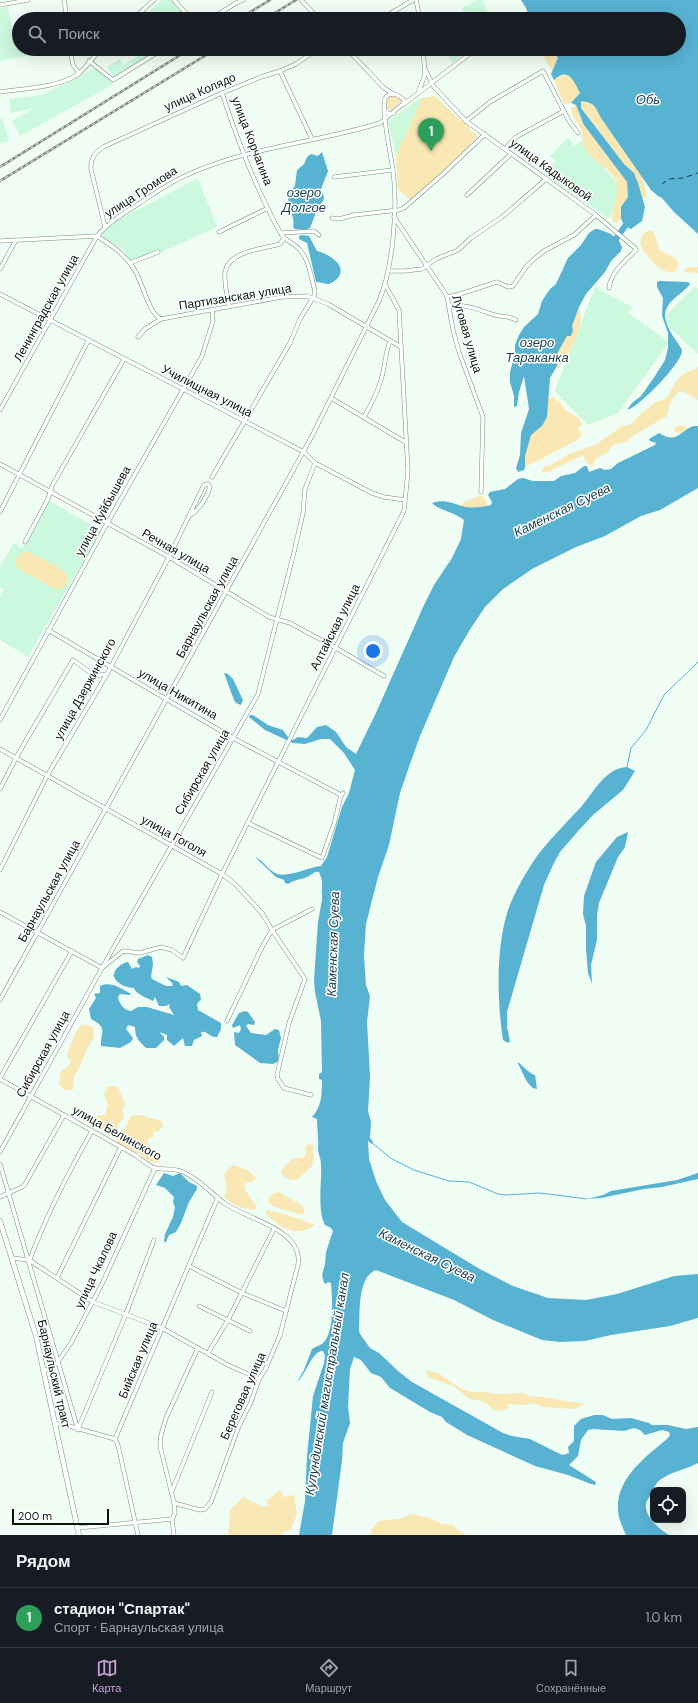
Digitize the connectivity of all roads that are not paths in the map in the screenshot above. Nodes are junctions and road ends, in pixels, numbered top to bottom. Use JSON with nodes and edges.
{"nodes":[{"id":1,"x":28,"y":0,"type":"edge"},
{"id":2,"x":64,"y":0,"type":"edge"},
{"id":3,"x":154,"y":0,"type":"edge"},
{"id":4,"x":174,"y":0,"type":"edge"},
{"id":5,"x":243,"y":0,"type":"edge"},
{"id":6,"x":301,"y":0,"type":"edge"},
{"id":7,"x":415,"y":0,"type":"edge"},
{"id":8,"x":235,"y":1,"type":"edge"},
{"id":9,"x":0,"y":5,"type":"edge"},
{"id":10,"x":66,"y":12,"type":"edge"},
{"id":11,"x":141,"y":12,"type":"edge"},
{"id":12,"x":185,"y":12,"type":"edge"},
{"id":13,"x":220,"y":12,"type":"edge"},
{"id":14,"x":312,"y":12,"type":"edge"},
{"id":15,"x":394,"y":12,"type":"edge"},
{"id":16,"x":418,"y":12,"type":"edge"},
{"id":17,"x":71,"y":56,"type":"edge"},
{"id":18,"x":94,"y":56,"type":"edge"},
{"id":19,"x":152,"y":56,"type":"edge"},
{"id":20,"x":308,"y":56,"type":"edge"},
{"id":21,"x":354,"y":56,"type":"edge"},
{"id":22,"x":424,"y":56,"type":"edge"},
{"id":23,"x":466,"y":56,"type":"edge"},
{"id":24,"x":89,"y":61,"type":"junction"},
{"id":25,"x":425,"y":69,"type":"junction"},
{"id":26,"x":280,"y":71,"type":"junction"},
{"id":27,"x":79,"y":73,"type":"junction"},
{"id":28,"x":431,"y":82,"type":"junction"},
{"id":29,"x":381,"y":85,"type":"junction"},
{"id":30,"x":0,"y":92,"type":"edge"},
{"id":31,"x":222,"y":93,"type":"junction"},
{"id":32,"x":393,"y":94,"type":"junction"},
{"id":33,"x":415,"y":95,"type":"junction"},
{"id":34,"x":400,"y":97,"type":"junction"},
{"id":35,"x":384,"y":101,"type":"junction"},
{"id":36,"x":403,"y":105,"type":"junction"},
{"id":37,"x":384,"y":108,"type":"junction"},
{"id":38,"x":564,"y":111,"type":"junction"},
{"id":39,"x":394,"y":113,"type":"junction"},
{"id":40,"x":385,"y":120,"type":"junction"},
{"id":41,"x":466,"y":120,"type":"junction"},
{"id":42,"x":578,"y":133,"type":"dead end"},
{"id":43,"x":485,"y":134,"type":"junction"},
{"id":44,"x":312,"y":139,"type":"junction"},
{"id":45,"x":505,"y":149,"type":"junction"},
{"id":46,"x":511,"y":154,"type":"junction"},
{"id":47,"x":244,"y":156,"type":"junction"},
{"id":48,"x":393,"y":170,"type":"junction"},
{"id":49,"x":334,"y":177,"type":"dead end"},
{"id":50,"x":546,"y":180,"type":"junction"},
{"id":51,"x":467,"y":195,"type":"dead end"},
{"id":52,"x":268,"y":208,"type":"junction"},
{"id":53,"x":394,"y":211,"type":"junction"},
{"id":54,"x":596,"y":215,"type":"junction"},
{"id":55,"x":394,"y":217,"type":"junction"},
{"id":56,"x":332,"y":218,"type":"dead end"},
{"id":57,"x":105,"y":227,"type":"junction"},
{"id":58,"x":219,"y":232,"type":"dead end"},
{"id":59,"x":281,"y":234,"type":"junction"},
{"id":60,"x":97,"y":236,"type":"junction"},
{"id":61,"x":319,"y":236,"type":"dead end"},
{"id":62,"x":284,"y":238,"type":"junction"},
{"id":63,"x":16,"y":240,"type":"junction"},
{"id":64,"x":0,"y":241,"type":"edge"},
{"id":65,"x":158,"y":252,"type":"dead end"},
{"id":66,"x":130,"y":263,"type":"junction"},
{"id":67,"x":426,"y":266,"type":"junction"},
{"id":68,"x":0,"y":269,"type":"edge"},
{"id":69,"x":388,"y":271,"type":"junction"},
{"id":70,"x":386,"y":286,"type":"junction"},
{"id":71,"x":609,"y":288,"type":"dead end"},
{"id":72,"x":0,"y":294,"type":"edge"},
{"id":73,"x":447,"y":296,"type":"junction"},
{"id":74,"x":312,"y":298,"type":"junction"},
{"id":75,"x":449,"y":305,"type":"junction"},
{"id":76,"x":229,"y":306,"type":"junction"},
{"id":77,"x":212,"y":310,"type":"junction"},
{"id":78,"x":161,"y":319,"type":"junction"},
{"id":79,"x":516,"y":320,"type":"dead end"},
{"id":80,"x":50,"y":321,"type":"junction"},
{"id":81,"x":366,"y":327,"type":"junction"},
{"id":82,"x":138,"y":337,"type":"dead end"},
{"id":83,"x":390,"y":340,"type":"junction"},
{"id":84,"x":88,"y":341,"type":"junction"},
{"id":85,"x":401,"y":347,"type":"junction"},
{"id":86,"x":124,"y":360,"type":"junction"},
{"id":87,"x":183,"y":390,"type":"junction"},
{"id":88,"x":331,"y":398,"type":"junction"},
{"id":89,"x":0,"y":410,"type":"edge"},
{"id":90,"x":364,"y":417,"type":"junction"},
{"id":91,"x":244,"y":421,"type":"junction"},
{"id":92,"x":407,"y":443,"type":"junction"},
{"id":93,"x":304,"y":452,"type":"junction"},
{"id":94,"x":315,"y":463,"type":"junction"},
{"id":95,"x":0,"y":464,"type":"edge"},
{"id":96,"x":19,"y":475,"type":"junction"},
{"id":97,"x":212,"y":476,"type":"dead end"},
{"id":98,"x":51,"y":492,"type":"junction"},
{"id":99,"x":481,"y":492,"type":"dead end"},
{"id":100,"x":405,"y":500,"type":"junction"},
{"id":101,"x":0,"y":512,"type":"edge"},
{"id":102,"x":188,"y":517,"type":"junction"},
{"id":103,"x":108,"y":523,"type":"junction"},
{"id":104,"x":25,"y":542,"type":"dead end"},
{"id":105,"x":169,"y":557,"type":"junction"},
{"id":106,"x":226,"y":592,"type":"junction"},
{"id":107,"x":276,"y":618,"type":"junction"},
{"id":108,"x":48,"y":630,"type":"junction"},
{"id":109,"x":336,"y":648,"type":"junction"},
{"id":110,"x":110,"y":666,"type":"junction"},
{"id":111,"x":107,"y":674,"type":"junction"},
{"id":112,"x":384,"y":676,"type":"dead end"},
{"id":113,"x":167,"y":699,"type":"junction"},
{"id":114,"x":0,"y":720,"type":"edge"},
{"id":115,"x":233,"y":738,"type":"junction"},
{"id":116,"x":0,"y":749,"type":"edge"},
{"id":117,"x":16,"y":758,"type":"junction"},
{"id":118,"x":278,"y":762,"type":"junction"},
{"id":119,"x":47,"y":776,"type":"junction"},
{"id":120,"x":0,"y":789,"type":"edge"},
{"id":121,"x":106,"y":809,"type":"junction"},
{"id":122,"x":248,"y":823,"type":"junction"},
{"id":123,"x":171,"y":846,"type":"junction"},
{"id":124,"x":0,"y":870,"type":"edge"},
{"id":125,"x":222,"y":874,"type":"junction"},
{"id":126,"x":312,"y":909,"type":"dead end"},
{"id":127,"x":0,"y":912,"type":"edge"},
{"id":128,"x":272,"y":930,"type":"junction"},
{"id":129,"x":37,"y":933,"type":"junction"},
{"id":130,"x":72,"y":951,"type":"junction"},
{"id":131,"x":102,"y":968,"type":"junction"},
{"id":132,"x":0,"y":1000,"type":"edge"},
{"id":133,"x":227,"y":1021,"type":"dead end"},
{"id":134,"x":0,"y":1079,"type":"edge"},
{"id":135,"x":311,"y":1095,"type":"dead end"},
{"id":136,"x":31,"y":1097,"type":"junction"},
{"id":137,"x":64,"y":1115,"type":"junction"},
{"id":138,"x":92,"y":1130,"type":"junction"},
{"id":139,"x":121,"y":1147,"type":"junction"},
{"id":140,"x":0,"y":1152,"type":"edge"},
{"id":141,"x":0,"y":1164,"type":"edge"},
{"id":142,"x":156,"y":1168,"type":"junction"},
{"id":143,"x":9,"y":1192,"type":"junction"},
{"id":144,"x":0,"y":1197,"type":"edge"},
{"id":145,"x":218,"y":1197,"type":"junction"},
{"id":146,"x":0,"y":1221,"type":"edge"},
{"id":147,"x":274,"y":1229,"type":"junction"},
{"id":148,"x":154,"y":1240,"type":"dead end"},
{"id":149,"x":299,"y":1257,"type":"joint"},
{"id":150,"x":12,"y":1258,"type":"junction"},
{"id":151,"x":29,"y":1260,"type":"junction"},
{"id":152,"x":189,"y":1266,"type":"junction"},
{"id":153,"x":57,"y":1278,"type":"junction"},
{"id":154,"x":242,"y":1293,"type":"junction"},
{"id":155,"x":93,"y":1302,"type":"junction"},
{"id":156,"x":199,"y":1306,"type":"dead end"},
{"id":157,"x":286,"y":1310,"type":"junction"},
{"id":158,"x":126,"y":1314,"type":"junction"},
{"id":159,"x":228,"y":1320,"type":"junction"},
{"id":160,"x":162,"y":1328,"type":"junction"},
{"id":161,"x":250,"y":1331,"type":"dead end"},
{"id":162,"x":198,"y":1348,"type":"junction"},
{"id":163,"x":208,"y":1353,"type":"junction"},
{"id":164,"x":57,"y":1363,"type":"junction"},
{"id":165,"x":43,"y":1371,"type":"junction"},
{"id":166,"x":259,"y":1379,"type":"junction"},
{"id":167,"x":212,"y":1392,"type":"dead end"},
{"id":168,"x":55,"y":1424,"type":"junction"},
{"id":169,"x":78,"y":1430,"type":"junction"},
{"id":170,"x":115,"y":1439,"type":"junction"},
{"id":171,"x":172,"y":1492,"type":"junction"},
{"id":172,"x":174,"y":1503,"type":"junction"},
{"id":173,"x":172,"y":1519,"type":"junction"},
{"id":174,"x":136,"y":1524,"type":"junction"},
{"id":175,"x":77,"y":1528,"type":"junction"},
{"id":176,"x":79,"y":1535,"type":"edge"},
{"id":177,"x":138,"y":1535,"type":"edge"},
{"id":178,"x":174,"y":1535,"type":"edge"}],
"edges":[{"from":1,"to":9,"type":"street"},
{"from":2,"to":10,"type":"street"},
{"from":3,"to":11,"type":"street"},
{"from":4,"to":12,"type":"street"},
{"from":5,"to":8,"type":"street"},
{"from":6,"to":14,"type":"street"},
{"from":7,"to":15,"type":"street"},
{"from":7,"to":16,"type":"street"},
{"from":8,"to":13,"type":"street"},
{"from":17,"to":27,"type":"street"},
{"from":18,"to":24,"type":"street"},
{"from":19,"to":24,"type":"street"},
{"from":20,"to":26,"type":"street","name":"улица Колядо"},
{"from":21,"to":29,"type":"street"},
{"from":22,"to":25,"type":"street"},
{"from":23,"to":28,"type":"street"},
{"from":24,"to":27,"type":"street"},
{"from":25,"to":28,"type":"street","name":"улица Кадыковой"},
{"from":25,"to":33,"type":"street"},
{"from":26,"to":31,"type":"street","name":"улица Колядо"},
{"from":26,"to":44,"type":"street"},
{"from":27,"to":30,"type":"street"},
{"from":28,"to":33,"type":"street"},
{"from":28,"to":41,"type":"street","name":"улица Кадыковой"},
{"from":29,"to":32,"type":"street"},
{"from":29,"to":35,"type":"street"},
{"from":31,"to":47,"type":"street","name":"улица Корчагина"},
{"from":31,"to":57,"type":"street","name":"улица Колядо"},
{"from":32,"to":34,"type":"street"},
{"from":32,"to":35,"type":"street"},
{"from":33,"to":34,"type":"street"},
{"from":33,"to":36,"type":"street"},
{"from":34,"to":36,"type":"street"},
{"from":35,"to":37,"type":"street"},
{"from":36,"to":39,"type":"street"},
{"from":37,"to":39,"type":"street"},
{"from":37,"to":40,"type":"street","name":"Барнаульская улица"},
{"from":38,"to":41,"type":"street"},
{"from":38,"to":42,"type":"street"},
{"from":38,"to":45,"type":"street"},
{"from":39,"to":40,"type":"street","name":"улица Громова"},
{"from":40,"to":44,"type":"street","name":"улица Громова"},
{"from":40,"to":48,"type":"street","name":"Барнаульская улица"},
{"from":41,"to":43,"type":"street","name":"улица Кадыковой"},
{"from":43,"to":45,"type":"street","name":"улица Кадыковой"},
{"from":43,"to":53,"type":"street"},
{"from":44,"to":47,"type":"street","name":"улица Громова"},
{"from":45,"to":46,"type":"street","name":"улица Кадыковой"},
{"from":46,"to":50,"type":"street","name":"улица Кадыковой"},
{"from":46,"to":51,"type":"street"},
{"from":47,"to":52,"type":"street","name":"улица Корчагина"},
{"from":47,"to":57,"type":"street","name":"улица Громова"},
{"from":48,"to":49,"type":"street"},
{"from":48,"to":53,"type":"street","name":"Барнаульская улица"},
{"from":50,"to":54,"type":"street","name":"улица Кадыковой"},
{"from":50,"to":67,"type":"street"},
{"from":52,"to":58,"type":"street"},
{"from":52,"to":59,"type":"street","name":"улица Корчагина"},
{"from":53,"to":55,"type":"street","name":"Барнаульская улица"},
{"from":53,"to":56,"type":"street"},
{"from":54,"to":71,"type":"street","name":"улица Кадыковой"},
{"from":54,"to":73,"type":"street"},
{"from":55,"to":67,"type":"street","name":"Луговая улица"},
{"from":55,"to":69,"type":"street","name":"Барнаульская улица"},
{"from":57,"to":60,"type":"street","name":"улица Громова"},
{"from":59,"to":61,"type":"street"},
{"from":59,"to":62,"type":"street","name":"улица Корчагина"},
{"from":60,"to":63,"type":"street"},
{"from":60,"to":66,"type":"street"},
{"from":60,"to":80,"type":"street","name":"Ленинградская улица"},
{"from":62,"to":74,"type":"street","name":"улица Корчагина"},
{"from":62,"to":76,"type":"street"},
{"from":63,"to":64,"type":"street"},
{"from":63,"to":68,"type":"street"},
{"from":65,"to":66,"type":"street"},
{"from":66,"to":78,"type":"street"},
{"from":67,"to":69,"type":"street"},
{"from":67,"to":73,"type":"street","name":"Луговая улица"},
{"from":69,"to":70,"type":"street","name":"Барнаульская улица"},
{"from":70,"to":81,"type":"street","name":"Барнаульская улица"},
{"from":70,"to":85,"type":"street","name":"Алтайская улица"},
{"from":72,"to":80,"type":"street","name":"Училищная улица"},
{"from":73,"to":75,"type":"street","name":"Луговая улица"},
{"from":74,"to":76,"type":"street","name":"Партизанская улица"},
{"from":74,"to":81,"type":"street","name":"Партизанская улица"},
{"from":74,"to":91,"type":"street"},
{"from":75,"to":79,"type":"street"},
{"from":75,"to":99,"type":"street","name":"Луговая улица"},
{"from":76,"to":77,"type":"street","name":"Партизанская улица"},
{"from":77,"to":78,"type":"street","name":"Партизанская улица"},
{"from":77,"to":87,"type":"street","name":"улица Куйбышева"},
{"from":78,"to":82,"type":"street","name":"Партизанская улица"},
{"from":80,"to":84,"type":"street","name":"Училищная улица"},
{"from":80,"to":89,"type":"street","name":"Ленинградская улица"},
{"from":81,"to":83,"type":"street","name":"Партизанская улица"},
{"from":81,"to":88,"type":"street","name":"Барнаульская улица"},
{"from":83,"to":85,"type":"street","name":"Партизанская улица"},
{"from":83,"to":90,"type":"street"},
{"from":84,"to":86,"type":"street","name":"Училищная улица"},
{"from":84,"to":96,"type":"street"},
{"from":85,"to":92,"type":"street","name":"Алтайская улица"},
{"from":86,"to":87,"type":"street","name":"Училищная улица"},
{"from":86,"to":98,"type":"street"},
{"from":87,"to":91,"type":"street","name":"Училищная улица"},
{"from":87,"to":103,"type":"street","name":"улица Куйбышева"},
{"from":88,"to":90,"type":"street"},
{"from":88,"to":93,"type":"street","name":"Барнаульская улица"},
{"from":90,"to":92,"type":"street"},
{"from":91,"to":93,"type":"street","name":"Училищная улица"},
{"from":91,"to":97,"type":"street"},
{"from":92,"to":100,"type":"street","name":"Алтайская улица"},
{"from":93,"to":94,"type":"street","name":"Училищная улица"},
{"from":93,"to":106,"type":"street","name":"Барнаульская улица"},
{"from":94,"to":100,"type":"street","name":"Училищная улица"},
{"from":94,"to":107,"type":"street","name":"Сибирская улица"},
{"from":95,"to":96,"type":"street","name":"Речная улица"},
{"from":96,"to":98,"type":"street","name":"Речная улица"},
{"from":96,"to":101,"type":"street"},
{"from":98,"to":103,"type":"street","name":"Речная улица"},
{"from":98,"to":104,"type":"street"},
{"from":100,"to":109,"type":"street","name":"Алтайская улица"},
{"from":102,"to":102,"type":"street","name":"улица Дзержинского"},
{"from":102,"to":105,"type":"street","name":"улица Дзержинского"},
{"from":103,"to":105,"type":"street","name":"Речная улица"},
{"from":103,"to":108,"type":"street","name":"улица Куйбышева"},
{"from":105,"to":106,"type":"street","name":"Речная улица"},
{"from":105,"to":110,"type":"street","name":"улица Дзержинского"},
{"from":106,"to":107,"type":"street","name":"Речная улица"},
{"from":106,"to":113,"type":"street","name":"Барнаульская улица"},
{"from":107,"to":109,"type":"street","name":"Речная улица"},
{"from":107,"to":115,"type":"street","name":"Сибирская улица"},
{"from":108,"to":110,"type":"street","name":"улица Никитина"},
{"from":108,"to":114,"type":"street","name":"улица Куйбышева"},
{"from":109,"to":112,"type":"street","name":"Речная улица"},
{"from":109,"to":118,"type":"street","name":"Алтайская улица"},
{"from":110,"to":111,"type":"street","name":"улица Дзержинского"},
{"from":110,"to":113,"type":"street","name":"улица Никитина"},
{"from":111,"to":117,"type":"street"},
{"from":111,"to":119,"type":"street","name":"улица Дзержинского"},
{"from":113,"to":115,"type":"street","name":"улица Никитина"},
{"from":113,"to":121,"type":"street","name":"Барнаульская улица"},
{"from":115,"to":118,"type":"street","name":"улица Никитина"},
{"from":115,"to":123,"type":"street","name":"Сибирская улица"},
{"from":116,"to":117,"type":"street","name":"улица Гоголя"},
{"from":117,"to":119,"type":"street","name":"улица Гоголя"},
{"from":117,"to":120,"type":"street"},
{"from":118,"to":122,"type":"street","name":"Алтайская улица"},
{"from":118,"to":122,"type":"street","name":"улица Никитина"},
{"from":119,"to":121,"type":"street","name":"улица Гоголя"},
{"from":119,"to":124,"type":"street","name":"улица Дзержинского"},
{"from":121,"to":123,"type":"street","name":"улица Гоголя"},
{"from":121,"to":129,"type":"street","name":"Барнаульская улица"},
{"from":122,"to":125,"type":"street","name":"Алтайская улица"},
{"from":123,"to":125,"type":"street","name":"улица Гоголя"},
{"from":123,"to":131,"type":"street","name":"Сибирская улица"},
{"from":125,"to":128,"type":"street","name":"улица Гоголя"},
{"from":125,"to":131,"type":"street","name":"Алтайская улица"},
{"from":126,"to":128,"type":"street"},
{"from":127,"to":129,"type":"street"},
{"from":128,"to":133,"type":"street"},
{"from":128,"to":135,"type":"street","name":"улица Гоголя"},
{"from":129,"to":130,"type":"street"},
{"from":129,"to":132,"type":"street","name":"Барнаульская улица"},
{"from":130,"to":131,"type":"street"},
{"from":130,"to":134,"type":"street"},
{"from":131,"to":136,"type":"street","name":"Сибирская улица"},
{"from":134,"to":136,"type":"street","name":"улица Белинского"},
{"from":136,"to":137,"type":"street","name":"улица Белинского"},
{"from":136,"to":140,"type":"street","name":"Сибирская улица"},
{"from":137,"to":138,"type":"street","name":"улица Белинского"},
{"from":137,"to":143,"type":"street"},
{"from":138,"to":139,"type":"street","name":"улица Белинского"},
{"from":138,"to":151,"type":"street"},
{"from":139,"to":142,"type":"street","name":"улица Белинского"},
{"from":139,"to":153,"type":"street"},
{"from":141,"to":143,"type":"street"},
{"from":142,"to":145,"type":"street","name":"улица Белинского"},
{"from":142,"to":155,"type":"street","name":"улица Чкалова"},
{"from":143,"to":144,"type":"street"},
{"from":143,"to":151,"type":"street"},
{"from":145,"to":147,"type":"street","name":"улица Белинского"},
{"from":145,"to":152,"type":"street","name":"Бийская улица"},
{"from":146,"to":150,"type":"main road","name":"Барнаульский тракт"},
{"from":147,"to":149,"type":"street","name":"улица Белинского"},
{"from":147,"to":154,"type":"street"},
{"from":148,"to":158,"type":"street"},
{"from":149,"to":157,"type":"street","name":"Береговая улица"},
{"from":150,"to":151,"type":"street"},
{"from":150,"to":165,"type":"main road","name":"Барнаульский тракт"},
{"from":151,"to":153,"type":"street"},
{"from":151,"to":164,"type":"street"},
{"from":152,"to":154,"type":"street"},
{"from":152,"to":160,"type":"street","name":"Бийская улица"},
{"from":153,"to":155,"type":"street"},
{"from":154,"to":157,"type":"street"},
{"from":154,"to":159,"type":"street"},
{"from":155,"to":158,"type":"street"},
{"from":155,"to":164,"type":"street","name":"улица Чкалова"},
{"from":156,"to":159,"type":"street"},
{"from":157,"to":166,"type":"street","name":"Береговая улица"},
{"from":158,"to":160,"type":"street"},
{"from":158,"to":169,"type":"street"},
{"from":159,"to":161,"type":"street"},
{"from":159,"to":163,"type":"street"},
{"from":160,"to":162,"type":"street"},
{"from":160,"to":170,"type":"street","name":"Бийская улица"},
{"from":162,"to":163,"type":"street"},
{"from":162,"to":171,"type":"street"},
{"from":163,"to":166,"type":"street"},
{"from":164,"to":165,"type":"street","name":"улица Чкалова"},
{"from":164,"to":169,"type":"street"},
{"from":165,"to":168,"type":"main road","name":"Барнаульский тракт"},
{"from":166,"to":172,"type":"street","name":"Береговая улица"},
{"from":167,"to":171,"type":"street"},
{"from":168,"to":169,"type":"street"},
{"from":168,"to":175,"type":"main road","name":"Барнаульский тракт"},
{"from":169,"to":170,"type":"street"},
{"from":170,"to":174,"type":"street"},
{"from":171,"to":172,"type":"street"},
{"from":172,"to":173,"type":"street"},
{"from":173,"to":174,"type":"street"},
{"from":173,"to":178,"type":"street"},
{"from":174,"to":175,"type":"street"},
{"from":174,"to":177,"type":"street"},
{"from":175,"to":176,"type":"main road","name":"Барнаульский тракт"}]}
